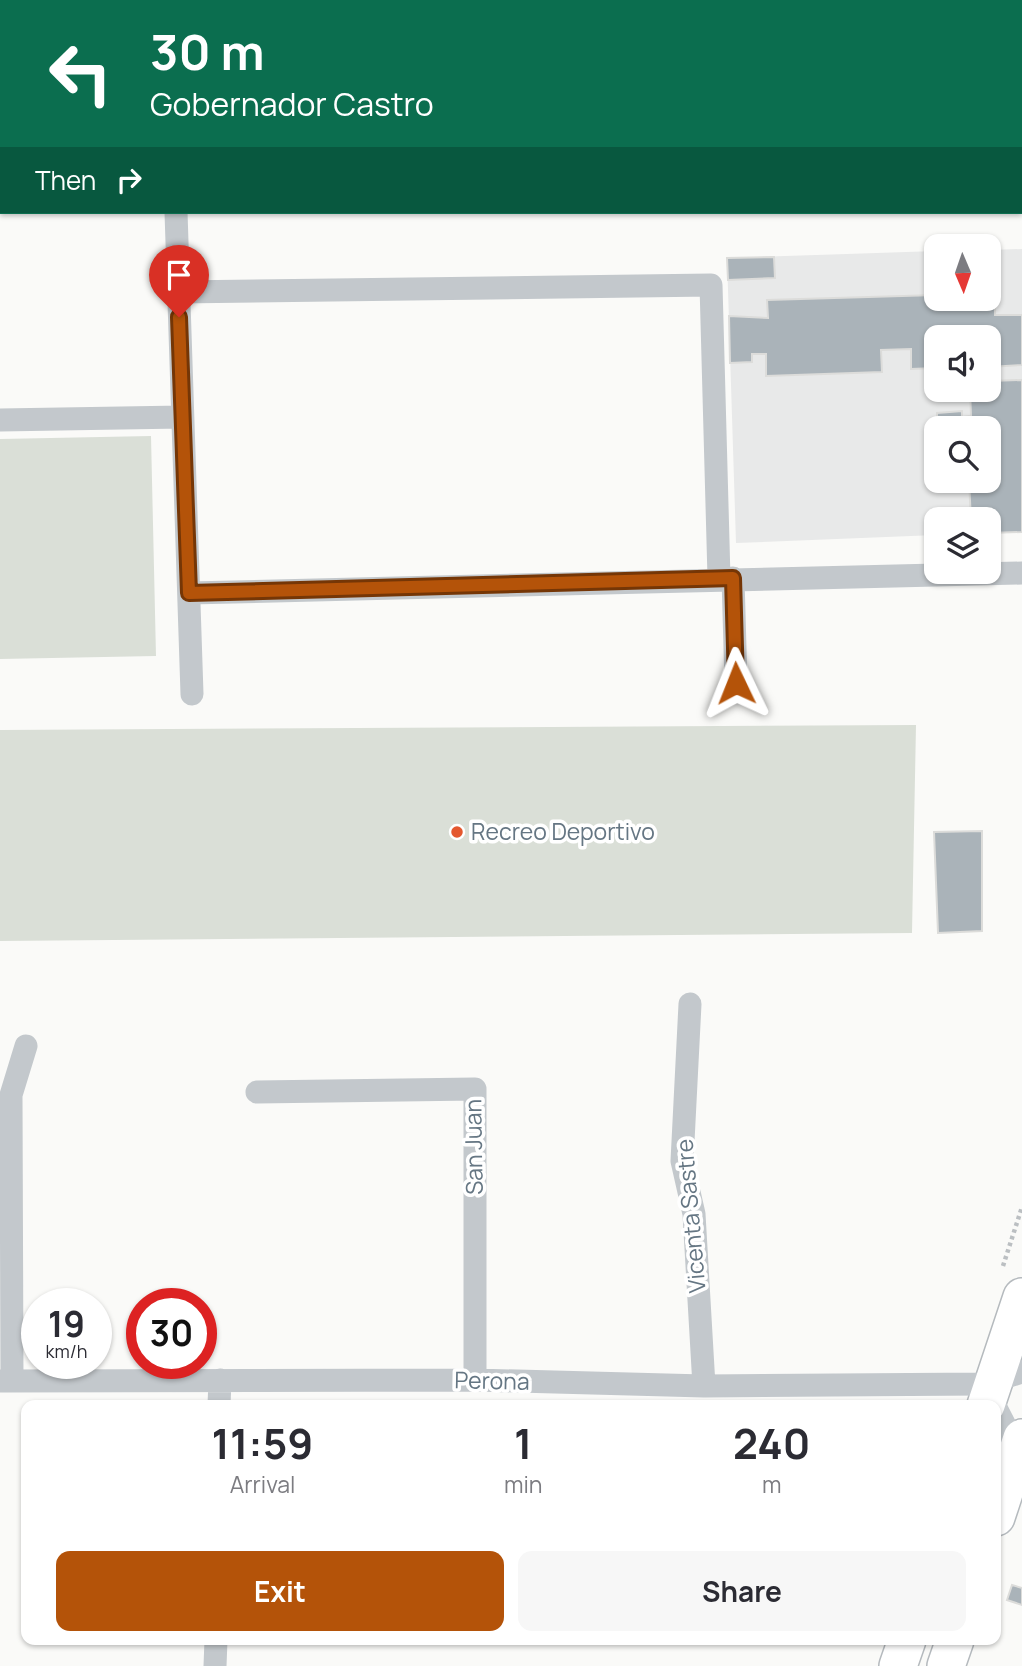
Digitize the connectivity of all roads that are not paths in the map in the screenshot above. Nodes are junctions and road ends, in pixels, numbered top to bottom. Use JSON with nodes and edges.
{"nodes":[{"id":1,"x":176,"y":214,"type":"edge"},
{"id":2,"x":178,"y":292,"type":"junction"},
{"id":3,"x":182,"y":417,"type":"junction"},
{"id":4,"x":0,"y":420,"type":"edge"},
{"id":5,"x":1022,"y":573,"type":"edge"},
{"id":6,"x":726,"y":578,"type":"junction"},
{"id":7,"x":189,"y":593,"type":"junction"},
{"id":8,"x":736,"y":683,"type":"dead end"},
{"id":9,"x":192,"y":694,"type":"dead end"},
{"id":10,"x":690,"y":1004,"type":"dead end"},
{"id":11,"x":26,"y":1046,"type":"dead end"},
{"id":12,"x":257,"y":1092,"type":"dead end"},
{"id":13,"x":1020,"y":1310,"type":"edge"},
{"id":14,"x":220,"y":1380,"type":"junction"},
{"id":15,"x":475,"y":1380,"type":"junction"},
{"id":16,"x":6,"y":1381,"type":"edge"},
{"id":17,"x":704,"y":1386,"type":"junction"},
{"id":18,"x":995,"y":1393,"type":"edge"},
{"id":19,"x":219,"y":1400,"type":"edge"},
{"id":20,"x":1001,"y":1405,"type":"edge"},
{"id":21,"x":1020,"y":1445,"type":"edge"},
{"id":22,"x":1001,"y":1502,"type":"edge"},
{"id":23,"x":215,"y":1645,"type":"edge"},
{"id":24,"x":905,"y":1645,"type":"edge"},
{"id":25,"x":953,"y":1645,"type":"edge"},
{"id":26,"x":215,"y":1666,"type":"edge"},
{"id":27,"x":898,"y":1666,"type":"edge"},
{"id":28,"x":946,"y":1666,"type":"edge"}],
"edges":[{"from":1,"to":2,"type":"street"},
{"from":2,"to":3,"type":"street"},
{"from":2,"to":6,"type":"street"},
{"from":3,"to":4,"type":"street"},
{"from":3,"to":7,"type":"street"},
{"from":5,"to":6,"type":"street"},
{"from":6,"to":7,"type":"street"},
{"from":6,"to":8,"type":"street"},
{"from":7,"to":9,"type":"street"},
{"from":10,"to":17,"type":"street","name":"Vicenta Sastre"},
{"from":11,"to":16,"type":"street"},
{"from":12,"to":15,"type":"street","name":"San Juan"},
{"from":13,"to":18,"type":"main road"},
{"from":14,"to":15,"type":"street","name":"Perona"},
{"from":14,"to":16,"type":"street","name":"Perona"},
{"from":14,"to":19,"type":"street"},
{"from":15,"to":17,"type":"street","name":"Perona"},
{"from":17,"to":18,"type":"street","name":"Perona"},
{"from":20,"to":21,"type":"street"},
{"from":21,"to":22,"type":"main road"},
{"from":23,"to":26,"type":"street"},
{"from":24,"to":27,"type":"main road"},
{"from":25,"to":28,"type":"main road"}]}
